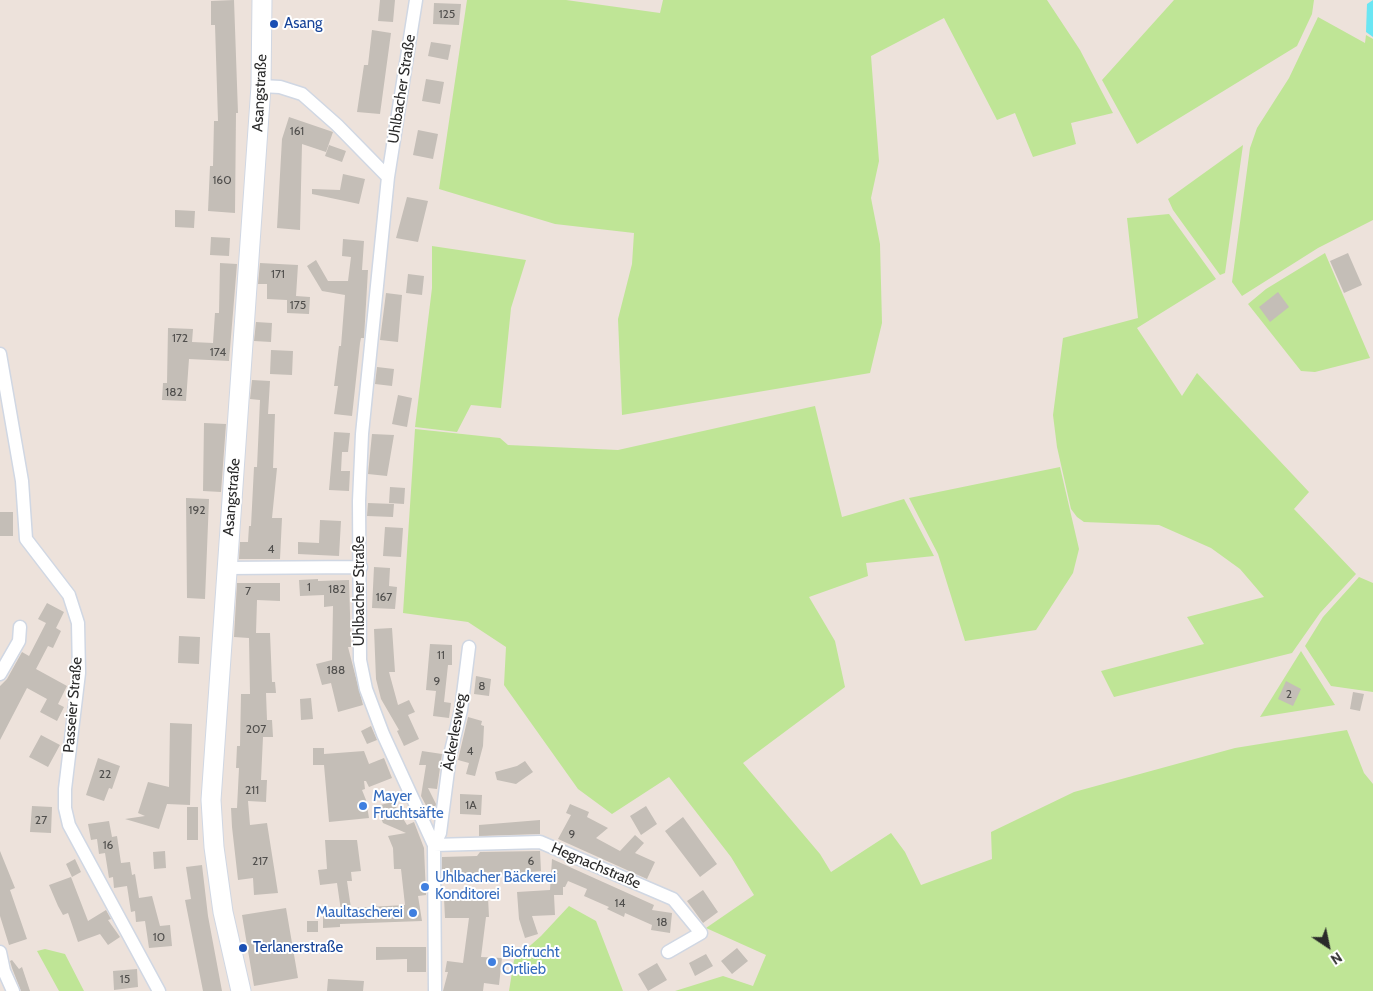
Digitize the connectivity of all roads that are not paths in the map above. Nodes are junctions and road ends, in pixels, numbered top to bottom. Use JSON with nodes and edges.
{"nodes":[{"id":1,"x":262,"y":0,"type":"edge"},
{"id":2,"x":416,"y":0,"type":"edge"},
{"id":3,"x":261,"y":86,"type":"junction"},
{"id":4,"x":388,"y":177,"type":"junction"},
{"id":5,"x":0,"y":354,"type":"edge"},
{"id":6,"x":361,"y":567,"type":"junction"},
{"id":7,"x":226,"y":568,"type":"junction"},
{"id":8,"x":20,"y":627,"type":"dead end"},
{"id":9,"x":469,"y":647,"type":"dead end"},
{"id":10,"x":0,"y":674,"type":"edge"},
{"id":11,"x":434,"y":845,"type":"junction"},
{"id":12,"x":0,"y":952,"type":"edge"},
{"id":13,"x":668,"y":952,"type":"dead end"},
{"id":14,"x":2,"y":972,"type":"edge"},
{"id":15,"x":13,"y":991,"type":"edge"},
{"id":16,"x":159,"y":991,"type":"edge"},
{"id":17,"x":241,"y":991,"type":"edge"},
{"id":18,"x":435,"y":991,"type":"edge"}],
"edges":[{"from":1,"to":3,"type":"street","name":"Asangstraße"},
{"from":2,"to":4,"type":"street","name":"Uhlbacher Straße"},
{"from":3,"to":4,"type":"street","name":"Uhlbacher Straße"},
{"from":3,"to":7,"type":"street","name":"Asangstraße"},
{"from":4,"to":6,"type":"street","name":"Uhlbacher Straße"},
{"from":5,"to":16,"type":"street","name":"Passeier Straße"},
{"from":6,"to":7,"type":"street"},
{"from":6,"to":11,"type":"street","name":"Uhlbacher Straße"},
{"from":7,"to":17,"type":"street","name":"Asangstraße"},
{"from":8,"to":10,"type":"street"},
{"from":9,"to":11,"type":"street","name":"Äckerlesweg"},
{"from":11,"to":13,"type":"street","name":"Hegnachstraße"},
{"from":11,"to":18,"type":"street","name":"Uhlbacher Straße"},
{"from":12,"to":14,"type":"street"},
{"from":14,"to":15,"type":"street"}]}
